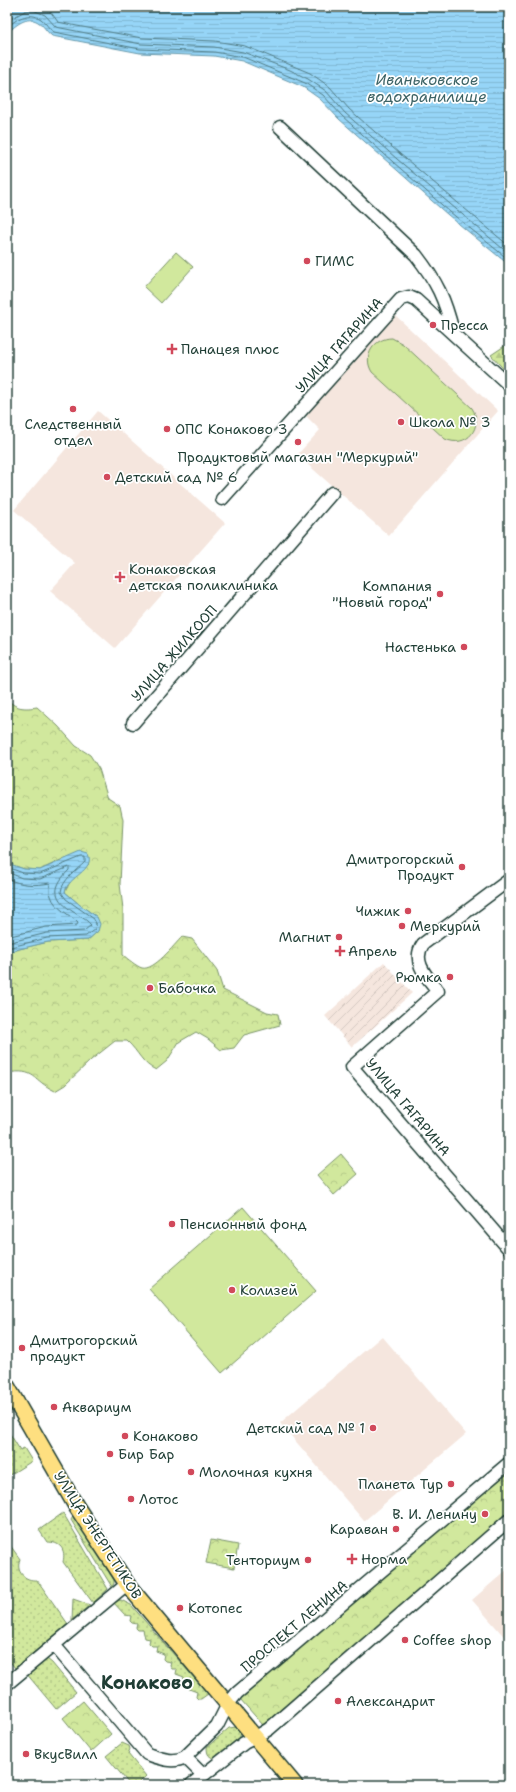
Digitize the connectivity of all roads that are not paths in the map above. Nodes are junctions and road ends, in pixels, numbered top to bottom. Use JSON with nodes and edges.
{"nodes":[{"id":1,"x":280,"y":127,"type":"dead end"},
{"id":2,"x":453,"y":332,"type":"junction"},
{"id":3,"x":509,"y":385,"type":"edge"},
{"id":4,"x":332,"y":493,"type":"dead end"},
{"id":5,"x":222,"y":499,"type":"dead end"},
{"id":6,"x":132,"y":723,"type":"dead end"},
{"id":7,"x":509,"y":880,"type":"edge"},
{"id":8,"x":509,"y":1249,"type":"edge"},
{"id":9,"x":7,"y":1386,"type":"edge"},
{"id":10,"x":509,"y":1463,"type":"edge"},
{"id":11,"x":509,"y":1520,"type":"edge"},
{"id":12,"x":127,"y":1584,"type":"junction"},
{"id":13,"x":54,"y":1645,"type":"junction"},
{"id":14,"x":7,"y":1684,"type":"edge"},
{"id":15,"x":228,"y":1704,"type":"junction"},
{"id":16,"x":256,"y":1737,"type":"junction"},
{"id":17,"x":185,"y":1757,"type":"junction"},
{"id":18,"x":203,"y":1775,"type":"junction"},
{"id":19,"x":191,"y":1785,"type":"edge"},
{"id":20,"x":295,"y":1785,"type":"edge"}],
"edges":[{"from":1,"to":2,"type":"street"},
{"from":2,"to":3,"type":"street","name":"УЛИЦА ГАГАРИНА"},
{"from":2,"to":5,"type":"street","name":"УЛИЦА ГАГАРИНА"},
{"from":4,"to":6,"type":"street","name":"УЛИЦА ЖИЛКООП"},
{"from":7,"to":8,"type":"street","name":"УЛИЦА ГАГАРИНА"},
{"from":9,"to":12,"type":"main road","name":"УЛИЦА ЭНЕРГЕТИКОВ"},
{"from":10,"to":15,"type":"street","name":"ПРОСПЕКТ ЛЕНИНА"},
{"from":11,"to":16,"type":"street"},
{"from":12,"to":13,"type":"street"},
{"from":12,"to":15,"type":"main road","name":"УЛИЦА ЭНЕРГЕТИКОВ"},
{"from":13,"to":14,"type":"street"},
{"from":13,"to":17,"type":"street"},
{"from":15,"to":16,"type":"main road","name":"УЛИЦА ЭНЕРГЕТИКОВ"},
{"from":15,"to":17,"type":"street","name":"ПРОСПЕКТ ЛЕНИНА"},
{"from":16,"to":18,"type":"street"},
{"from":16,"to":20,"type":"main road","name":"УЛИЦА ЭНЕРГЕТИКОВ"},
{"from":17,"to":18,"type":"street"},
{"from":18,"to":19,"type":"street"}]}
